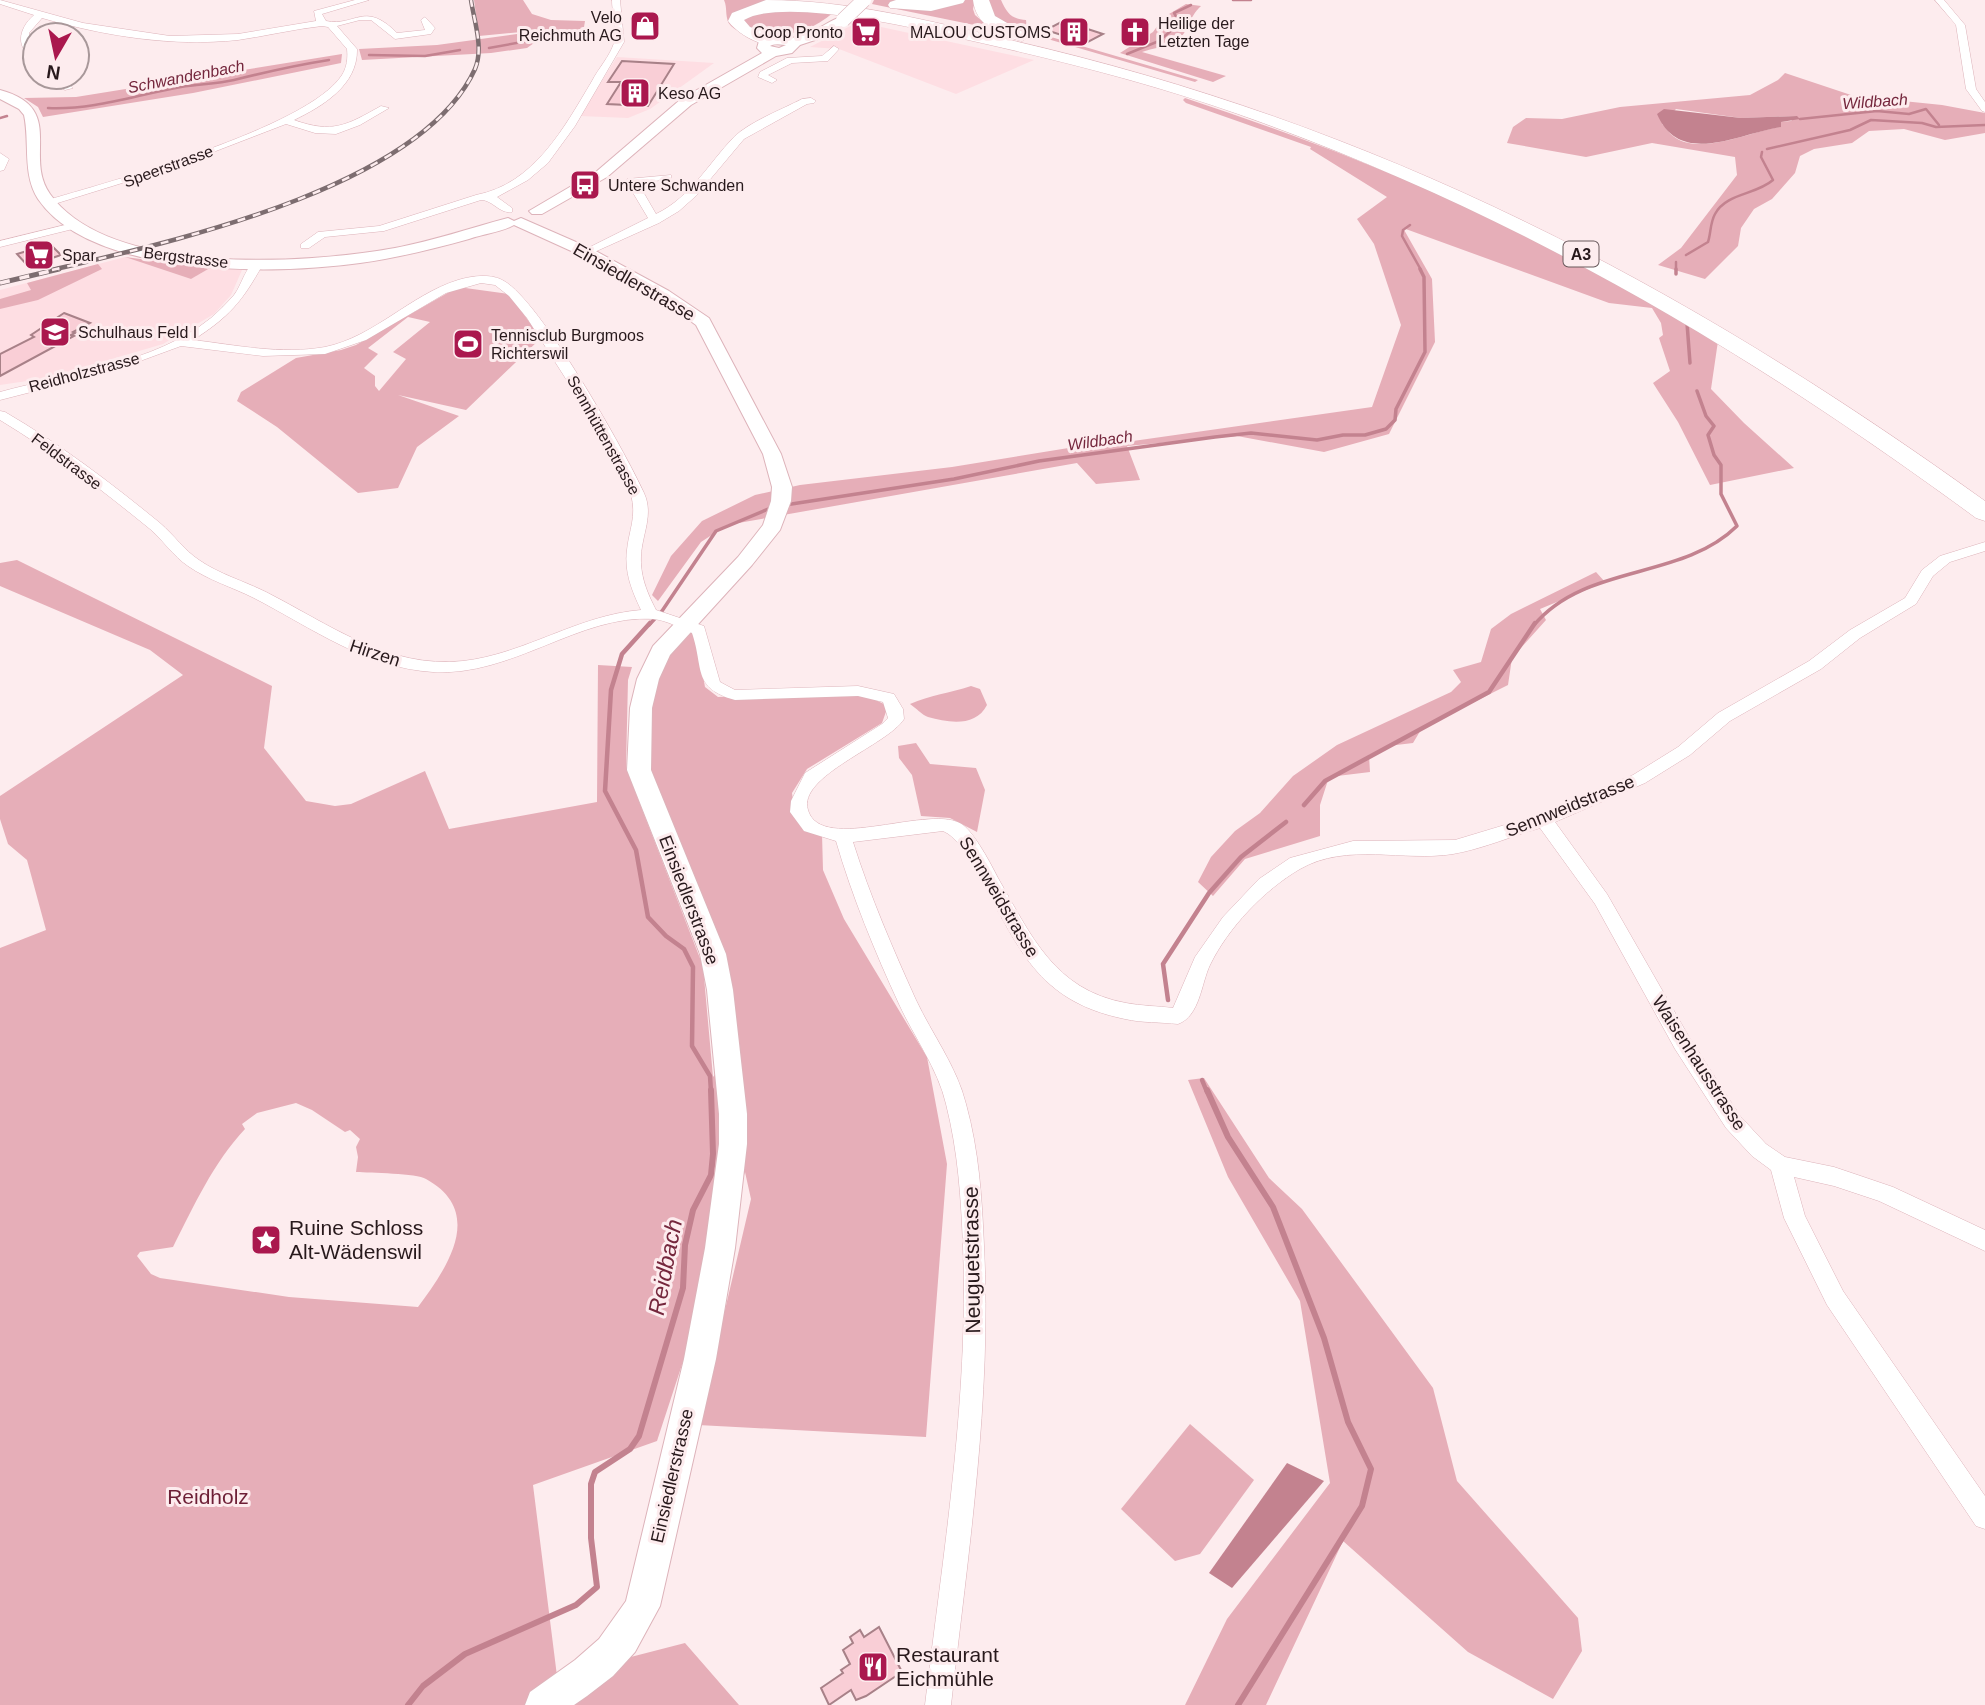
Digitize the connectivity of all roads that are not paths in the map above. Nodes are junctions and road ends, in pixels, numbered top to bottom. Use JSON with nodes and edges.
{"nodes":[{"id":1,"x":365,"y":0,"type":"edge"},
{"id":2,"x":616,"y":0,"type":"edge"},
{"id":3,"x":797,"y":0,"type":"edge"},
{"id":4,"x":860,"y":0,"type":"edge"},
{"id":5,"x":957,"y":0,"type":"edge"},
{"id":6,"x":981,"y":0,"type":"edge"},
{"id":7,"x":1939,"y":0,"type":"edge"},
{"id":8,"x":0,"y":1,"type":"edge"},
{"id":9,"x":723,"y":7,"type":"dead end"},
{"id":10,"x":836,"y":12,"type":"edge"},
{"id":11,"x":43,"y":13,"type":"junction"},
{"id":12,"x":425,"y":20,"type":"dead end"},
{"id":13,"x":32,"y":21,"type":"edge"},
{"id":14,"x":326,"y":24,"type":"junction"},
{"id":15,"x":778,"y":46,"type":"junction"},
{"id":16,"x":834,"y":49,"type":"junction"},
{"id":17,"x":845,"y":50,"type":"dead end"},
{"id":18,"x":1090,"y":57,"type":"junction"},
{"id":19,"x":772,"y":80,"type":"dead end"},
{"id":20,"x":0,"y":94,"type":"edge"},
{"id":21,"x":811,"y":101,"type":"dead end"},
{"id":22,"x":384,"y":108,"type":"dead end"},
{"id":23,"x":1985,"y":109,"type":"edge"},
{"id":24,"x":285,"y":120,"type":"junction"},
{"id":25,"x":0,"y":156,"type":"edge"},
{"id":26,"x":0,"y":168,"type":"edge"},
{"id":27,"x":667,"y":177,"type":"dead end"},
{"id":28,"x":489,"y":197,"type":"junction"},
{"id":29,"x":48,"y":203,"type":"junction"},
{"id":30,"x":520,"y":215,"type":"junction"},
{"id":31,"x":655,"y":221,"type":"junction"},
{"id":32,"x":73,"y":226,"type":"junction"},
{"id":33,"x":305,"y":246,"type":"dead end"},
{"id":34,"x":6,"y":247,"type":"edge"},
{"id":35,"x":586,"y":252,"type":"junction"},
{"id":36,"x":257,"y":264,"type":"junction"},
{"id":37,"x":181,"y":342,"type":"junction"},
{"id":38,"x":0,"y":396,"type":"edge"},
{"id":39,"x":0,"y":415,"type":"edge"},
{"id":40,"x":1985,"y":495,"type":"edge"},
{"id":41,"x":131,"y":510,"type":"joint"},
{"id":42,"x":1985,"y":513,"type":"edge"},
{"id":43,"x":1985,"y":546,"type":"edge"},
{"id":44,"x":652,"y":614,"type":"junction"},
{"id":45,"x":677,"y":622,"type":"junction"},
{"id":46,"x":1544,"y":820,"type":"junction"},
{"id":47,"x":844,"y":838,"type":"junction"},
{"id":48,"x":1780,"y":1166,"type":"junction"},
{"id":49,"x":1985,"y":1241,"type":"edge"},
{"id":50,"x":1985,"y":1517,"type":"edge"},
{"id":51,"x":543,"y":1705,"type":"edge"},
{"id":52,"x":938,"y":1705,"type":"edge"}],
"edges":[{"from":1,"to":14,"type":"street"},
{"from":2,"to":28,"type":"street"},
{"from":3,"to":10,"type":"highway","number":"A3"},
{"from":4,"to":5,"type":"highway"},
{"from":4,"to":10,"type":"main road","name":"Bergstrasse","bridge":true},
{"from":6,"to":18,"type":"highway"},
{"from":7,"to":23,"type":"street"},
{"from":8,"to":11,"type":"street"},
{"from":9,"to":15,"type":"highway"},
{"from":10,"to":15,"type":"main road","name":"Bergstrasse"},
{"from":10,"to":15,"type":"highway"},
{"from":10,"to":18,"type":"highway","number":"A3"},
{"from":10,"to":42,"type":"highway","number":"A3"},
{"from":11,"to":13,"type":"street"},
{"from":11,"to":14,"type":"street"},
{"from":12,"to":14,"type":"street"},
{"from":14,"to":24,"type":"street","name":"Speerstrasse"},
{"from":15,"to":16,"type":"street"},
{"from":15,"to":30,"type":"main road","name":"Bergstrasse"},
{"from":16,"to":17,"type":"street"},
{"from":16,"to":19,"type":"street"},
{"from":18,"to":40,"type":"highway","number":"A3"},
{"from":20,"to":29,"type":"main road","name":"Bergstrasse"},
{"from":21,"to":31,"type":"street"},
{"from":22,"to":24,"type":"street"},
{"from":24,"to":29,"type":"street","name":"Speerstrasse"},
{"from":25,"to":26,"type":"street"},
{"from":27,"to":31,"type":"street"},
{"from":28,"to":30,"type":"street"},
{"from":28,"to":33,"type":"street"},
{"from":29,"to":32,"type":"main road","name":"Bergstrasse"},
{"from":30,"to":35,"type":"main road","name":"Einsiedlerstrasse"},
{"from":30,"to":36,"type":"main road","name":"Bergstrasse"},
{"from":31,"to":35,"type":"street"},
{"from":32,"to":34,"type":"street"},
{"from":32,"to":36,"type":"main road","name":"Bergstrasse"},
{"from":35,"to":45,"type":"main road","name":"Einsiedlerstrasse"},
{"from":36,"to":37,"type":"street","name":"Reidholzstrasse"},
{"from":37,"to":38,"type":"street","name":"Reidholzstrasse"},
{"from":37,"to":44,"type":"street","name":"Sennhüttenstrasse"},
{"from":39,"to":41,"type":"street","name":"Feldstrasse"},
{"from":41,"to":44,"type":"street","name":"Hirzen"},
{"from":43,"to":46,"type":"street","name":"Sennweidstrasse"},
{"from":44,"to":45,"type":"street"},
{"from":45,"to":47,"type":"street","name":"Sennweidstrasse"},
{"from":45,"to":51,"type":"main road","name":"Einsiedlerstrasse"},
{"from":46,"to":47,"type":"street","name":"Sennweidstrasse"},
{"from":46,"to":48,"type":"street","name":"Waisenhausstrasse"},
{"from":47,"to":52,"type":"street","name":"Neuguetstrasse"},
{"from":48,"to":49,"type":"street"},
{"from":48,"to":50,"type":"street"}]}
